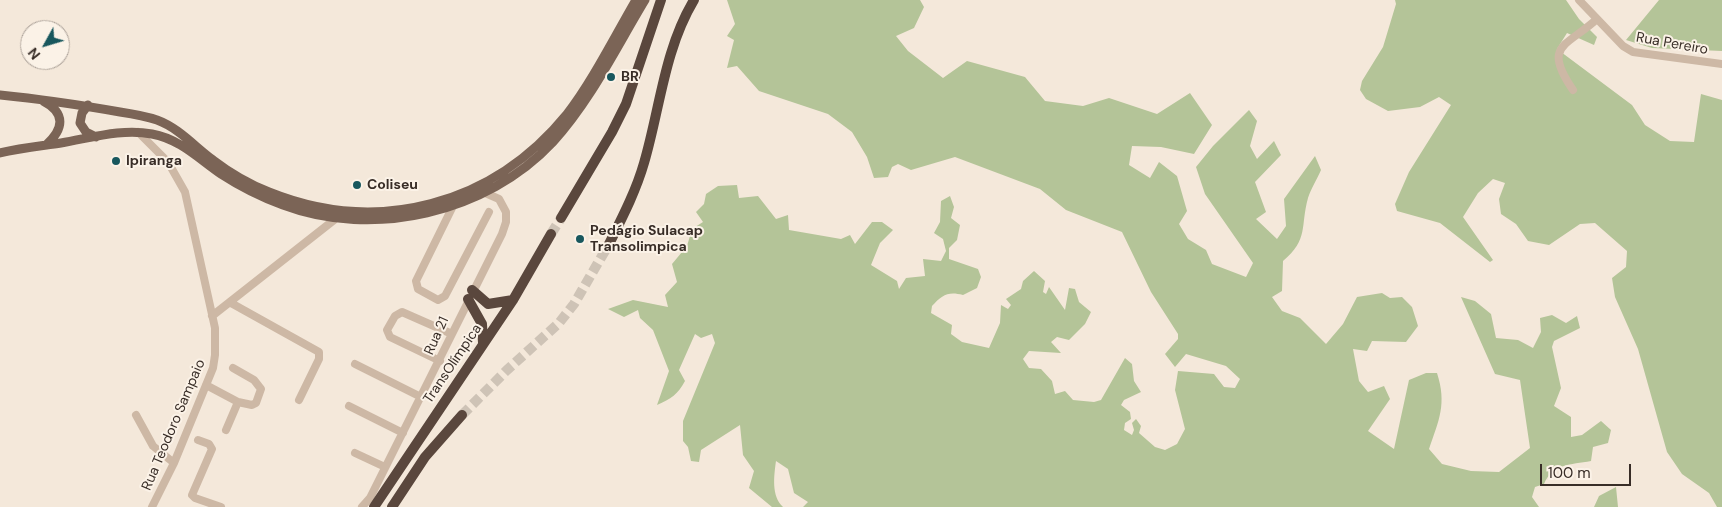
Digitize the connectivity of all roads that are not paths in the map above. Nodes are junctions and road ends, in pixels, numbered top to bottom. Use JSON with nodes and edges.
{"nodes":[{"id":1,"x":636,"y":0,"type":"edge"},
{"id":2,"x":645,"y":0,"type":"edge"},
{"id":3,"x":661,"y":0,"type":"edge"},
{"id":4,"x":694,"y":0,"type":"edge"},
{"id":5,"x":1579,"y":0,"type":"edge"},
{"id":6,"x":1596,"y":19,"type":"junction"},
{"id":7,"x":1722,"y":64,"type":"edge"},
{"id":8,"x":1573,"y":90,"type":"dead end"},
{"id":9,"x":0,"y":95,"type":"edge"},
{"id":10,"x":40,"y":99,"type":"junction"},
{"id":11,"x":88,"y":106,"type":"junction"},
{"id":12,"x":138,"y":132,"type":"junction"},
{"id":13,"x":97,"y":137,"type":"junction"},
{"id":14,"x":46,"y":145,"type":"junction"},
{"id":15,"x":0,"y":153,"type":"edge"},
{"id":16,"x":483,"y":192,"type":"junction"},
{"id":17,"x":453,"y":206,"type":"junction"},
{"id":18,"x":489,"y":212,"type":"dead end"},
{"id":19,"x":560,"y":218,"type":"tunnel mouth"},
{"id":20,"x":334,"y":220,"type":"junction"},
{"id":21,"x":552,"y":234,"type":"tunnel mouth"},
{"id":22,"x":609,"y":244,"type":"tunnel mouth"},
{"id":23,"x":470,"y":294,"type":"junction"},
{"id":24,"x":513,"y":300,"type":"junction"},
{"id":25,"x":231,"y":303,"type":"junction"},
{"id":26,"x":212,"y":316,"type":"junction"},
{"id":27,"x":452,"y":334,"type":"junction"},
{"id":28,"x":482,"y":346,"type":"junction"},
{"id":29,"x":440,"y":361,"type":"junction"},
{"id":30,"x":356,"y":364,"type":"dead end"},
{"id":31,"x":233,"y":368,"type":"dead end"},
{"id":32,"x":206,"y":385,"type":"junction"},
{"id":33,"x":422,"y":397,"type":"junction"},
{"id":34,"x":299,"y":400,"type":"dead end"},
{"id":35,"x":238,"y":402,"type":"junction"},
{"id":36,"x":348,"y":406,"type":"dead end"},
{"id":37,"x":136,"y":415,"type":"dead end"},
{"id":38,"x":462,"y":415,"type":"tunnel mouth"},
{"id":39,"x":226,"y":430,"type":"dead end"},
{"id":40,"x":403,"y":433,"type":"junction"},
{"id":41,"x":198,"y":440,"type":"dead end"},
{"id":42,"x":355,"y":453,"type":"dead end"},
{"id":43,"x":174,"y":463,"type":"junction"},
{"id":44,"x":385,"y":467,"type":"junction"},
{"id":45,"x":372,"y":502,"type":"edge"},
{"id":46,"x":152,"y":507,"type":"edge"},
{"id":47,"x":221,"y":507,"type":"edge"},
{"id":48,"x":362,"y":507,"type":"edge"},
{"id":49,"x":392,"y":507,"type":"edge"}],
"edges":[{"from":1,"to":11,"type":"main road"},
{"from":2,"to":16,"type":"main road"},
{"from":3,"to":19,"type":"highway"},
{"from":4,"to":22,"type":"highway"},
{"from":5,"to":6,"type":"street","name":"Rua Pereiro"},
{"from":6,"to":7,"type":"street","name":"Rua Pereiro"},
{"from":6,"to":8,"type":"street"},
{"from":9,"to":10,"type":"main road"},
{"from":10,"to":11,"type":"main road"},
{"from":10,"to":14,"type":"main road"},
{"from":11,"to":13,"type":"main road"},
{"from":12,"to":13,"type":"main road"},
{"from":12,"to":20,"type":"main road"},
{"from":12,"to":26,"type":"street","name":"Rua Teodoro Sampaio"},
{"from":13,"to":14,"type":"main road"},
{"from":14,"to":15,"type":"main road"},
{"from":16,"to":17,"type":"main road"},
{"from":16,"to":23,"type":"street","name":"Rua 21"},
{"from":17,"to":18,"type":"street"},
{"from":17,"to":20,"type":"main road"},
{"from":20,"to":25,"type":"street"},
{"from":21,"to":24,"type":"highway","name":"TransOlímpica"},
{"from":23,"to":24,"type":"highway"},
{"from":23,"to":27,"type":"street","name":"Rua 21"},
{"from":23,"to":28,"type":"highway"},
{"from":24,"to":28,"type":"highway","name":"TransOlímpica"},
{"from":25,"to":26,"type":"street"},
{"from":25,"to":34,"type":"street"},
{"from":26,"to":32,"type":"street","name":"Rua Teodoro Sampaio"},
{"from":27,"to":29,"type":"street","name":"Rua 21"},
{"from":27,"to":29,"type":"street"},
{"from":28,"to":45,"type":"highway","name":"TransOlímpica"},
{"from":29,"to":33,"type":"street","name":"Rua 21"},
{"from":30,"to":33,"type":"street"},
{"from":31,"to":35,"type":"street"},
{"from":32,"to":35,"type":"street"},
{"from":32,"to":43,"type":"street","name":"Rua Teodoro Sampaio"},
{"from":33,"to":40,"type":"street","name":"Rua 21"},
{"from":35,"to":39,"type":"street"},
{"from":36,"to":40,"type":"street"},
{"from":37,"to":43,"type":"street"},
{"from":38,"to":49,"type":"highway"},
{"from":40,"to":44,"type":"street","name":"Rua 21"},
{"from":41,"to":47,"type":"street"},
{"from":42,"to":44,"type":"street"},
{"from":43,"to":46,"type":"street","name":"Rua Teodoro Sampaio"},
{"from":44,"to":45,"type":"street","name":"Rua 21"},
{"from":45,"to":48,"type":"street","name":"Rua 21"}]}
